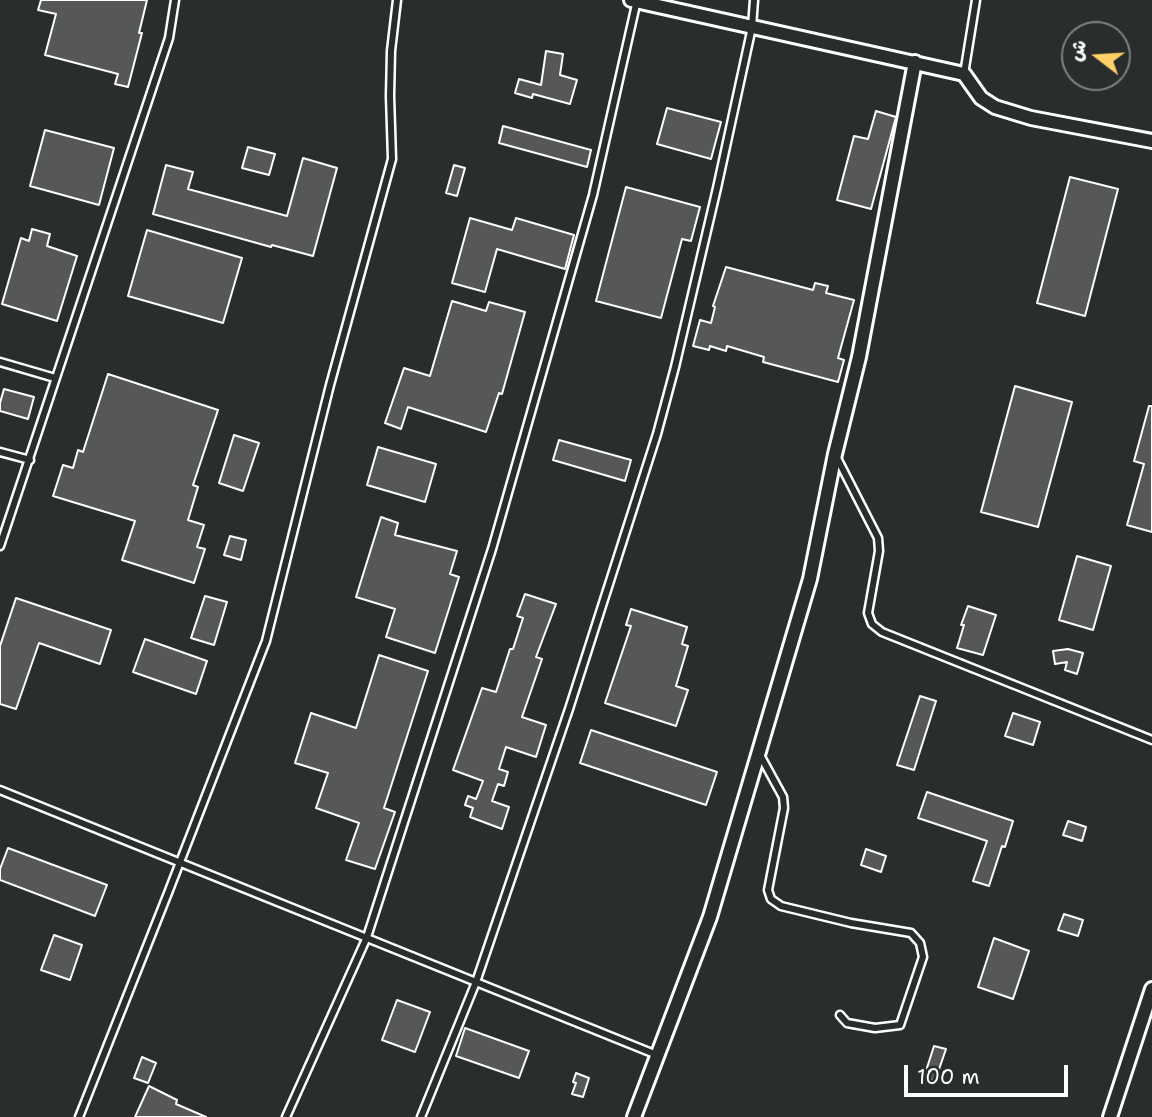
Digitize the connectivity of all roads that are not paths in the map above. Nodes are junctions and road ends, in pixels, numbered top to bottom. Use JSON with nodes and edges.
{"nodes":[{"id":1,"x":176,"y":0,"type":"edge"},
{"id":2,"x":397,"y":0,"type":"edge"},
{"id":3,"x":635,"y":0,"type":"edge"},
{"id":4,"x":754,"y":0,"type":"edge"},
{"id":5,"x":976,"y":0,"type":"edge"},
{"id":6,"x":752,"y":27,"type":"junction"},
{"id":7,"x":915,"y":62,"type":"junction"},
{"id":8,"x":964,"y":74,"type":"junction"},
{"id":9,"x":1152,"y":141,"type":"edge"},
{"id":10,"x":0,"y":362,"type":"edge"},
{"id":11,"x":55,"y":378,"type":"junction"},
{"id":12,"x":0,"y":452,"type":"edge"},
{"id":13,"x":835,"y":454,"type":"junction"},
{"id":14,"x":30,"y":460,"type":"junction"},
{"id":15,"x":0,"y":546,"type":"edge"},
{"id":16,"x":1152,"y":740,"type":"edge"},
{"id":17,"x":759,"y":753,"type":"junction"},
{"id":18,"x":0,"y":790,"type":"edge"},
{"id":19,"x":180,"y":862,"type":"junction"},
{"id":20,"x":367,"y":937,"type":"junction"},
{"id":21,"x":477,"y":982,"type":"junction"},
{"id":22,"x":1152,"y":989,"type":"edge"},
{"id":23,"x":840,"y":1015,"type":"dead end"},
{"id":24,"x":658,"y":1055,"type":"junction"},
{"id":25,"x":635,"y":1116,"type":"edge"},
{"id":26,"x":79,"y":1117,"type":"edge"},
{"id":27,"x":286,"y":1117,"type":"edge"},
{"id":28,"x":421,"y":1117,"type":"edge"},
{"id":29,"x":1110,"y":1117,"type":"edge"}],
"edges":[{"from":1,"to":11,"type":"lane"},
{"from":2,"to":19,"type":"lane"},
{"from":3,"to":6,"type":"street"},
{"from":3,"to":20,"type":"lane"},
{"from":4,"to":6,"type":"lane"},
{"from":5,"to":8,"type":"lane"},
{"from":6,"to":7,"type":"street"},
{"from":6,"to":21,"type":"lane"},
{"from":7,"to":8,"type":"street"},
{"from":7,"to":13,"type":"street"},
{"from":8,"to":9,"type":"street"},
{"from":10,"to":11,"type":"lane"},
{"from":11,"to":14,"type":"lane"},
{"from":12,"to":14,"type":"lane"},
{"from":13,"to":16,"type":"lane"},
{"from":13,"to":17,"type":"street"},
{"from":14,"to":15,"type":"lane"},
{"from":17,"to":23,"type":"lane"},
{"from":17,"to":24,"type":"street"},
{"from":18,"to":19,"type":"lane"},
{"from":19,"to":20,"type":"lane"},
{"from":19,"to":26,"type":"lane"},
{"from":20,"to":21,"type":"lane"},
{"from":20,"to":27,"type":"lane"},
{"from":21,"to":24,"type":"lane"},
{"from":21,"to":28,"type":"lane"},
{"from":22,"to":29,"type":"street"},
{"from":24,"to":25,"type":"street"}]}
